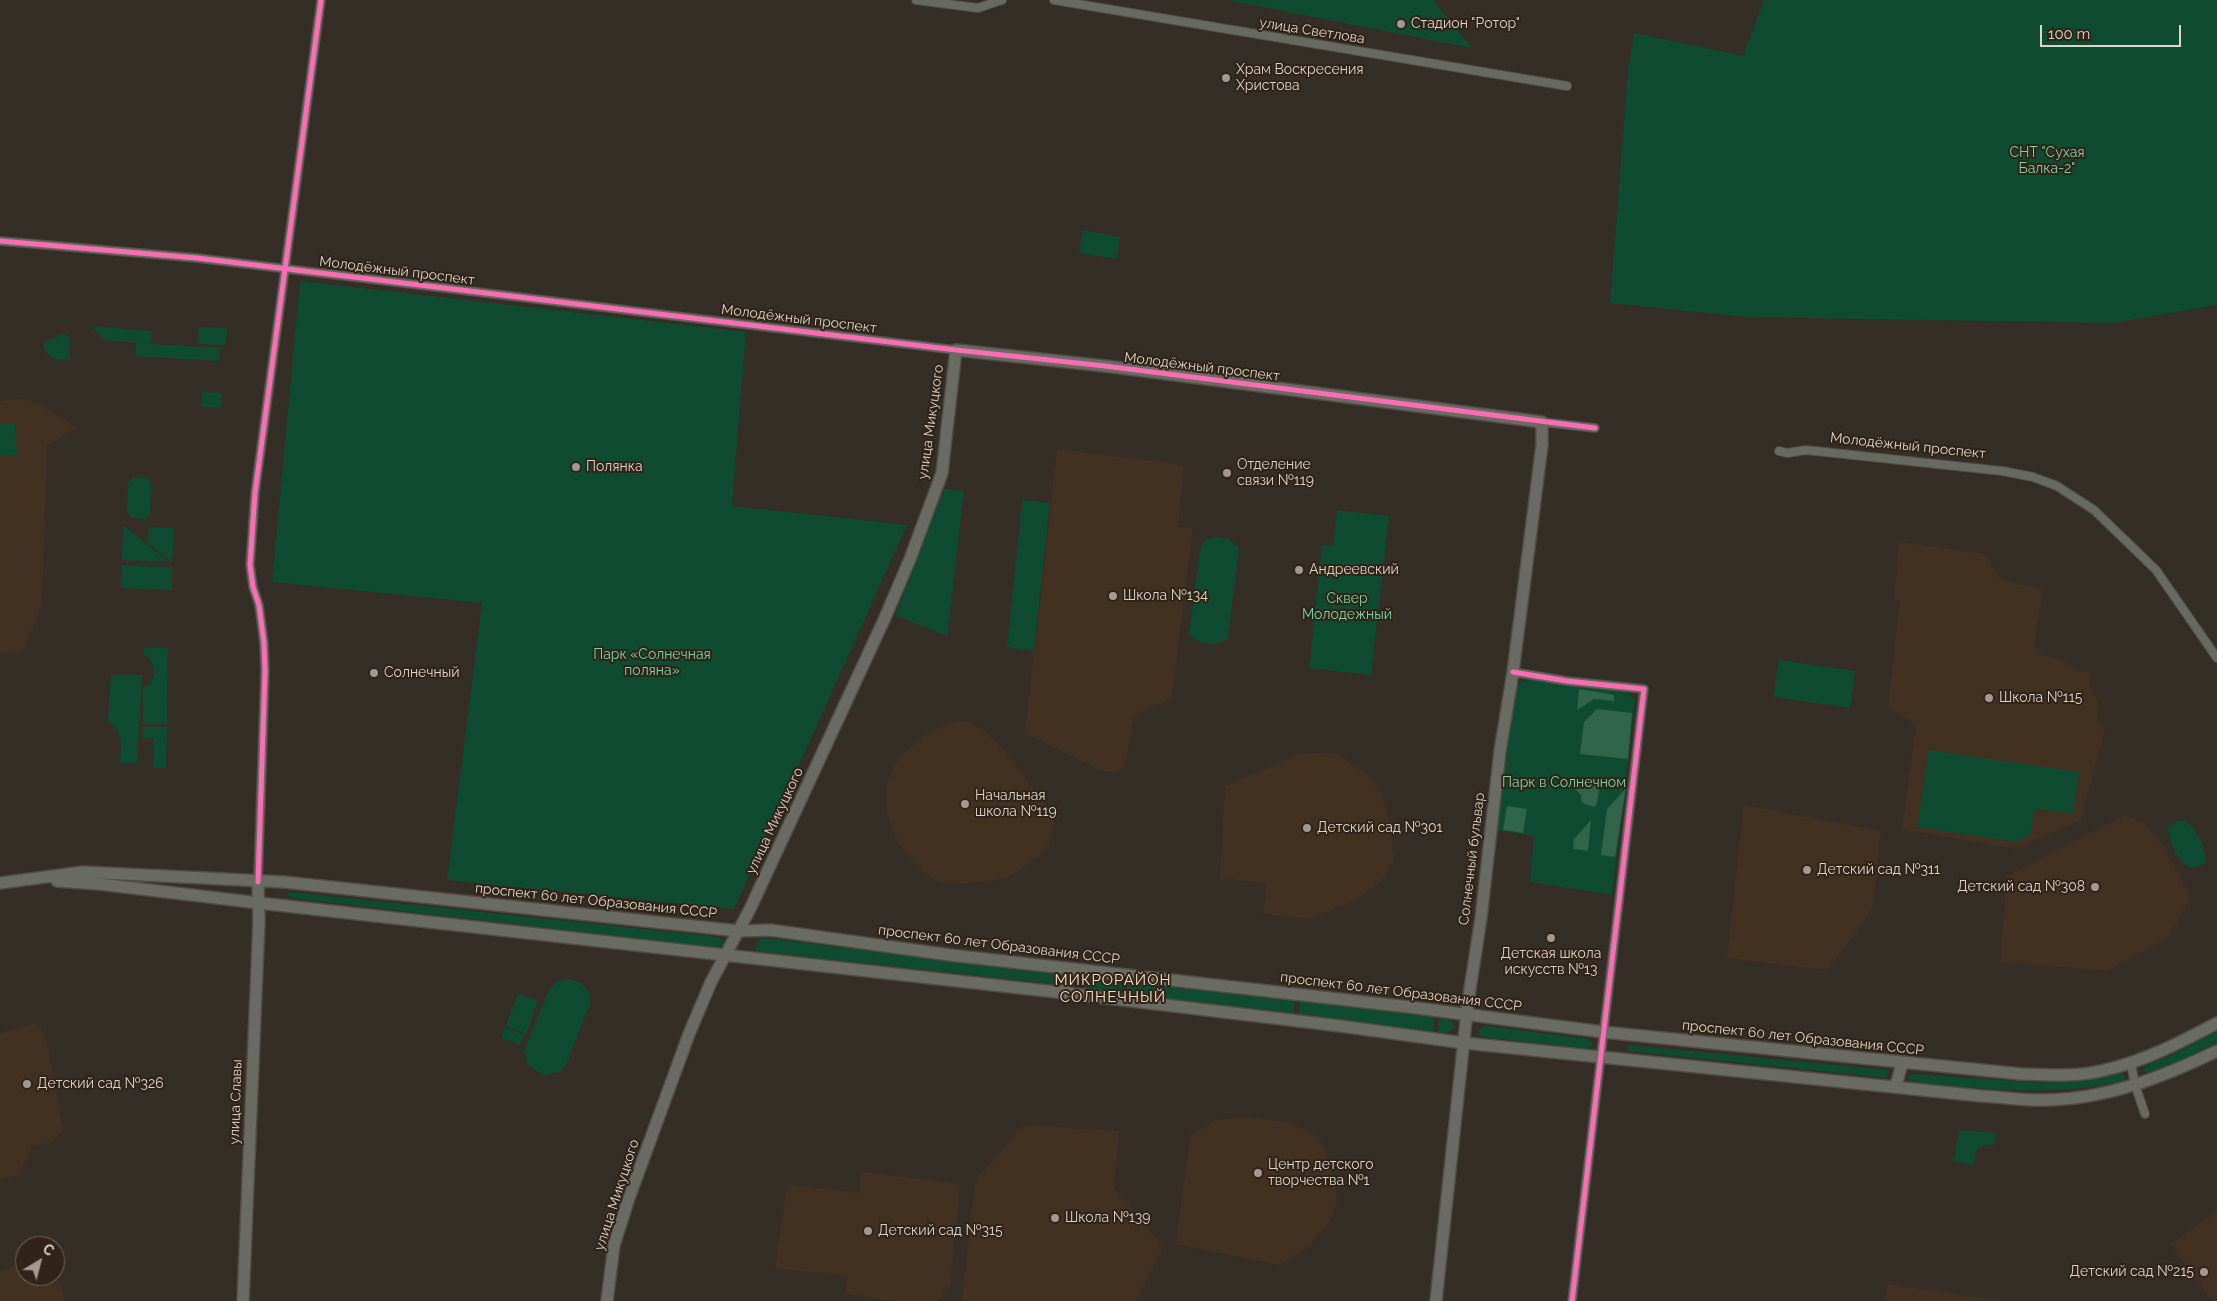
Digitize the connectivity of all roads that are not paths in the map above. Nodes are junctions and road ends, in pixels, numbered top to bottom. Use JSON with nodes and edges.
{"nodes":[{"id":1,"x":321,"y":0,"type":"edge"},
{"id":2,"x":916,"y":0,"type":"edge"},
{"id":3,"x":1001,"y":0,"type":"edge"},
{"id":4,"x":1054,"y":0,"type":"edge"},
{"id":5,"x":1567,"y":86,"type":"dead end"},
{"id":6,"x":0,"y":241,"type":"edge"},
{"id":7,"x":285,"y":268,"type":"junction"},
{"id":8,"x":956,"y":350,"type":"junction"},
{"id":9,"x":1542,"y":422,"type":"junction"},
{"id":10,"x":1595,"y":428,"type":"dead end"},
{"id":11,"x":1779,"y":451,"type":"dead end"},
{"id":12,"x":2217,"y":658,"type":"edge"},
{"id":13,"x":1513,"y":672,"type":"junction"},
{"id":14,"x":35,"y":880,"type":"junction"},
{"id":15,"x":258,"y":882,"type":"junction"},
{"id":16,"x":0,"y":883,"type":"edge"},
{"id":17,"x":259,"y":903,"type":"junction"},
{"id":18,"x":739,"y":931,"type":"junction"},
{"id":19,"x":727,"y":955,"type":"junction"},
{"id":20,"x":1069,"y":969,"type":"junction"},
{"id":21,"x":1065,"y":993,"type":"junction"},
{"id":22,"x":1467,"y":1014,"type":"junction"},
{"id":23,"x":2217,"y":1023,"type":"edge"},
{"id":24,"x":1603,"y":1032,"type":"junction"},
{"id":25,"x":1464,"y":1043,"type":"junction"},
{"id":26,"x":2217,"y":1051,"type":"edge"},
{"id":27,"x":1601,"y":1057,"type":"junction"},
{"id":28,"x":2131,"y":1062,"type":"junction"},
{"id":29,"x":1902,"y":1063,"type":"junction"},
{"id":30,"x":2135,"y":1085,"type":"junction"},
{"id":31,"x":1896,"y":1086,"type":"junction"},
{"id":32,"x":2145,"y":1114,"type":"dead end"},
{"id":33,"x":243,"y":1301,"type":"edge"},
{"id":34,"x":607,"y":1301,"type":"edge"},
{"id":35,"x":1436,"y":1301,"type":"edge"},
{"id":36,"x":1572,"y":1301,"type":"edge"}],
"edges":[{"from":1,"to":7,"type":"street"},
{"from":2,"to":3,"type":"street"},
{"from":4,"to":5,"type":"street","name":"улица Светлова"},
{"from":6,"to":7,"type":"street","name":"Молодёжный проспект"},
{"from":7,"to":8,"type":"street","name":"Молодёжный проспект"},
{"from":7,"to":15,"type":"street"},
{"from":8,"to":9,"type":"main road","name":"Молодёжный проспект"},
{"from":8,"to":18,"type":"main road","name":"улица Микуцкого"},
{"from":9,"to":10,"type":"street","name":"Молодёжный проспект"},
{"from":9,"to":13,"type":"main road","name":"Солнечный бульвар"},
{"from":11,"to":12,"type":"street","name":"Молодёжный проспект"},
{"from":13,"to":22,"type":"main road","name":"Солнечный бульвар"},
{"from":13,"to":24,"type":"street"},
{"from":14,"to":15,"type":"main road","name":"проспект 60 лет Образования СССР"},
{"from":14,"to":16,"type":"main road","name":"проспект 60 лет Образования СССР"},
{"from":14,"to":17,"type":"main road","name":"проспект 60 лет Образования СССР"},
{"from":15,"to":17,"type":"main road","name":"улица Славы"},
{"from":15,"to":18,"type":"main road","name":"проспект 60 лет Образования СССР"},
{"from":17,"to":19,"type":"main road","name":"проспект 60 лет Образования СССР"},
{"from":17,"to":33,"type":"main road","name":"улица Славы"},
{"from":18,"to":19,"type":"main road","name":"улица Микуцкого"},
{"from":18,"to":20,"type":"main road","name":"проспект 60 лет Образования СССР"},
{"from":19,"to":21,"type":"main road","name":"проспект 60 лет Образования СССР"},
{"from":19,"to":34,"type":"main road","name":"улица Микуцкого"},
{"from":20,"to":21,"type":"main road"},
{"from":20,"to":22,"type":"main road","name":"проспект 60 лет Образования СССР"},
{"from":21,"to":25,"type":"main road","name":"проспект 60 лет Образования СССР"},
{"from":22,"to":24,"type":"main road","name":"проспект 60 лет Образования СССР"},
{"from":22,"to":25,"type":"main road","name":"Солнечный бульвар"},
{"from":23,"to":28,"type":"main road","name":"проспект 60 лет Образования СССР"},
{"from":24,"to":27,"type":"street"},
{"from":24,"to":29,"type":"main road","name":"проспект 60 лет Образования СССР"},
{"from":25,"to":27,"type":"main road","name":"проспект 60 лет Образования СССР"},
{"from":25,"to":35,"type":"main road","name":"Солнечный бульвар"},
{"from":26,"to":30,"type":"main road","name":"проспект 60 лет Образования СССР"},
{"from":27,"to":31,"type":"main road","name":"проспект 60 лет Образования СССР"},
{"from":27,"to":36,"type":"street"},
{"from":28,"to":29,"type":"main road","name":"проспект 60 лет Образования СССР"},
{"from":28,"to":30,"type":"street"},
{"from":29,"to":31,"type":"main road"},
{"from":30,"to":31,"type":"main road","name":"проспект 60 лет Образования СССР"},
{"from":30,"to":32,"type":"street"}]}
